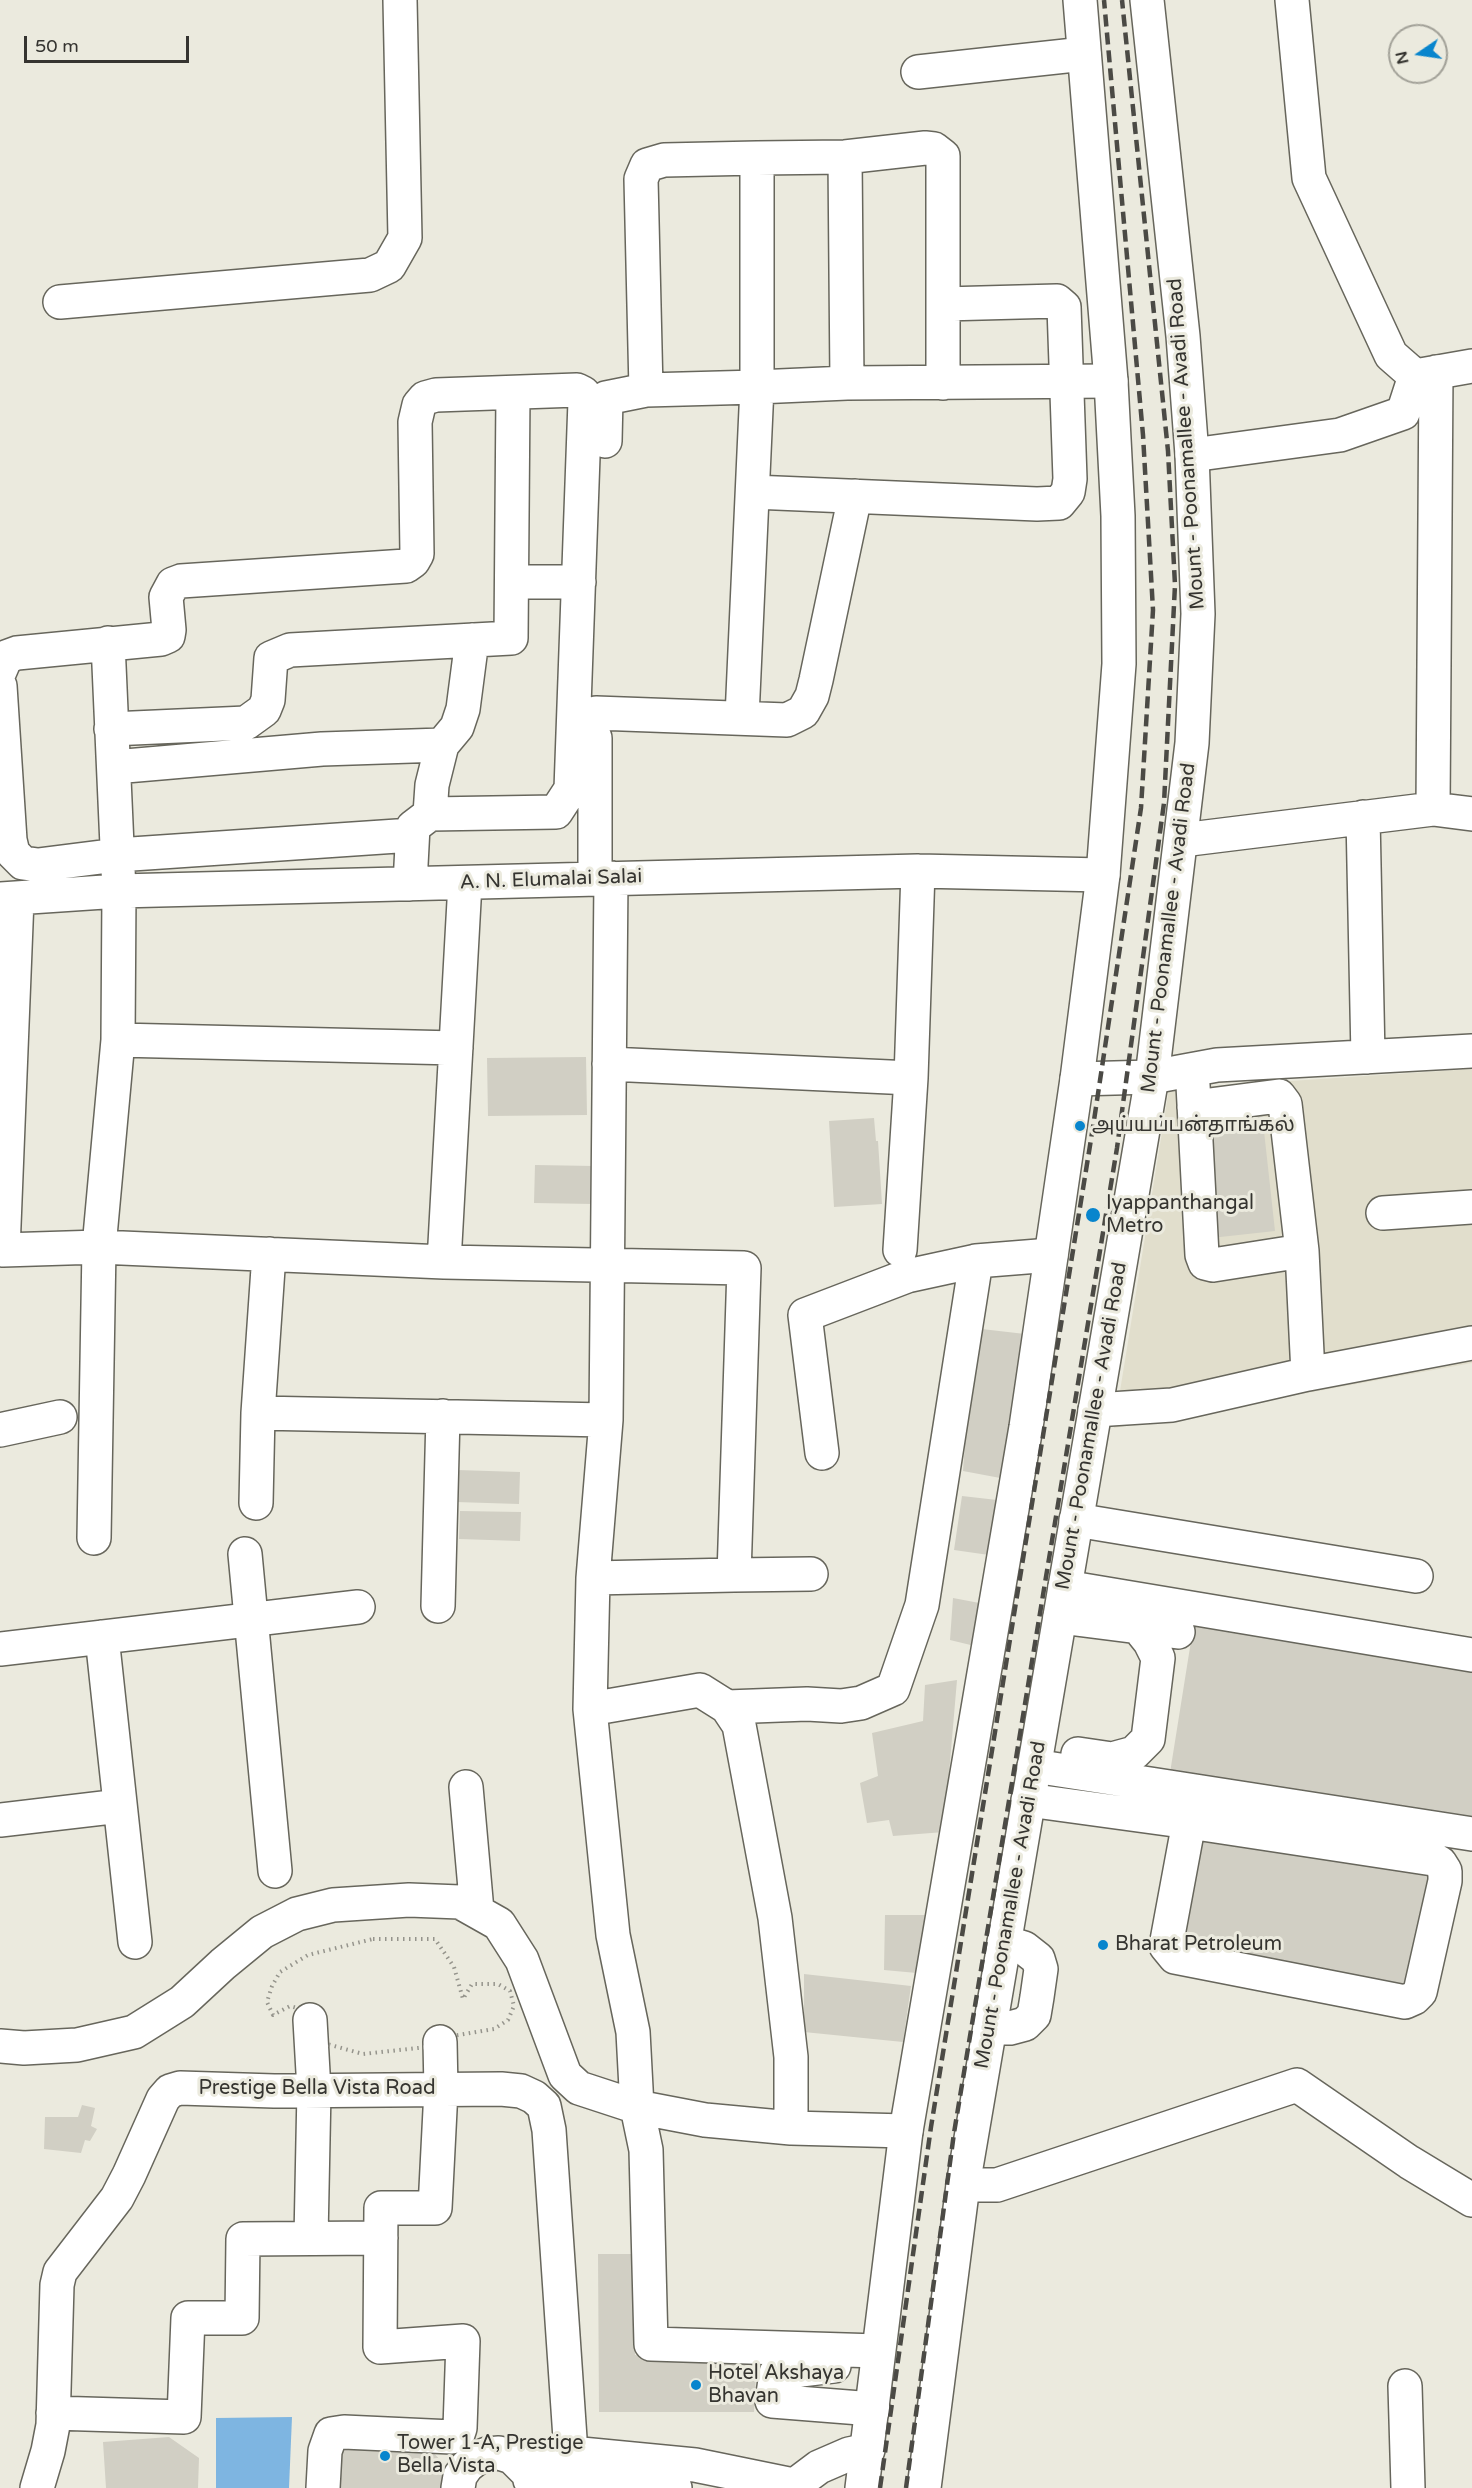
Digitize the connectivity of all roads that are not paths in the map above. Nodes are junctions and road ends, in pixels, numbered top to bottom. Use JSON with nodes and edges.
{"nodes":[{"id":1,"x":400,"y":0,"type":"edge"},
{"id":2,"x":1080,"y":0,"type":"edge"},
{"id":3,"x":1147,"y":0,"type":"edge"},
{"id":4,"x":1292,"y":0,"type":"edge"},
{"id":5,"x":1084,"y":54,"type":"junction"},
{"id":6,"x":918,"y":72,"type":"dead end"},
{"id":7,"x":845,"y":157,"type":"junction"},
{"id":8,"x":757,"y":158,"type":"junction"},
{"id":9,"x":60,"y":302,"type":"dead end"},
{"id":10,"x":944,"y":304,"type":"junction"},
{"id":11,"x":1472,"y":366,"type":"edge"},
{"id":12,"x":1425,"y":374,"type":"junction"},
{"id":13,"x":1067,"y":380,"type":"junction"},
{"id":14,"x":1111,"y":381,"type":"junction"},
{"id":15,"x":847,"y":383,"type":"junction"},
{"id":16,"x":943,"y":383,"type":"junction"},
{"id":17,"x":757,"y":387,"type":"junction"},
{"id":18,"x":646,"y":390,"type":"junction"},
{"id":19,"x":513,"y":393,"type":"junction"},
{"id":20,"x":1192,"y":455,"type":"junction"},
{"id":21,"x":753,"y":492,"type":"junction"},
{"id":22,"x":855,"y":496,"type":"junction"},
{"id":23,"x":512,"y":582,"type":"junction"},
{"id":24,"x":579,"y":582,"type":"junction"},
{"id":25,"x":472,"y":640,"type":"junction"},
{"id":26,"x":108,"y":643,"type":"junction"},
{"id":27,"x":0,"y":671,"type":"edge"},
{"id":28,"x":0,"y":686,"type":"edge"},
{"id":29,"x":596,"y":713,"type":"junction"},
{"id":30,"x":742,"y":717,"type":"junction"},
{"id":31,"x":111,"y":729,"type":"junction"},
{"id":32,"x":442,"y":745,"type":"junction"},
{"id":33,"x":114,"y":767,"type":"junction"},
{"id":34,"x":1433,"y":809,"type":"junction"},
{"id":35,"x":1472,"y":814,"type":"edge"},
{"id":36,"x":1363,"y":817,"type":"junction"},
{"id":37,"x":421,"y":825,"type":"junction"},
{"id":38,"x":1182,"y":840,"type":"junction"},
{"id":39,"x":117,"y":855,"type":"junction"},
{"id":40,"x":918,"y":871,"type":"junction"},
{"id":41,"x":1102,"y":875,"type":"junction"},
{"id":42,"x":604,"y":878,"type":"junction"},
{"id":43,"x":465,"y":882,"type":"junction"},
{"id":44,"x":410,"y":884,"type":"junction"},
{"id":45,"x":119,"y":891,"type":"junction"},
{"id":46,"x":9,"y":899,"type":"edge"},
{"id":47,"x":118,"y":1040,"type":"junction"},
{"id":48,"x":456,"y":1048,"type":"junction"},
{"id":49,"x":1472,"y":1051,"type":"edge"},
{"id":50,"x":1368,"y":1057,"type":"junction"},
{"id":51,"x":609,"y":1064,"type":"junction"},
{"id":52,"x":1192,"y":1069,"type":"junction"},
{"id":53,"x":1152,"y":1077,"type":"junction"},
{"id":54,"x":911,"y":1078,"type":"junction"},
{"id":55,"x":1077,"y":1079,"type":"junction"},
{"id":56,"x":1194,"y":1107,"type":"junction"},
{"id":57,"x":1472,"y":1207,"type":"edge"},
{"id":58,"x":1383,"y":1213,"type":"dead end"},
{"id":59,"x":99,"y":1247,"type":"junction"},
{"id":60,"x":900,"y":1250,"type":"dead end"},
{"id":61,"x":1302,"y":1251,"type":"junction"},
{"id":62,"x":269,"y":1254,"type":"junction"},
{"id":63,"x":1051,"y":1255,"type":"junction"},
{"id":64,"x":976,"y":1261,"type":"junction"},
{"id":65,"x":444,"y":1262,"type":"junction"},
{"id":66,"x":607,"y":1264,"type":"junction"},
{"id":67,"x":1472,"y":1343,"type":"edge"},
{"id":68,"x":1308,"y":1374,"type":"junction"},
{"id":69,"x":1095,"y":1410,"type":"junction"},
{"id":70,"x":258,"y":1413,"type":"junction"},
{"id":71,"x":444,"y":1416,"type":"junction"},
{"id":72,"x":60,"y":1417,"type":"dead end"},
{"id":73,"x":606,"y":1420,"type":"junction"},
{"id":74,"x":0,"y":1430,"type":"edge"},
{"id":75,"x":822,"y":1453,"type":"dead end"},
{"id":76,"x":256,"y":1503,"type":"dead end"},
{"id":77,"x":1076,"y":1520,"type":"junction"},
{"id":78,"x":94,"y":1538,"type":"dead end"},
{"id":79,"x":245,"y":1554,"type":"dead end"},
{"id":80,"x":811,"y":1574,"type":"dead end"},
{"id":81,"x":734,"y":1575,"type":"junction"},
{"id":82,"x":1416,"y":1576,"type":"dead end"},
{"id":83,"x":592,"y":1578,"type":"junction"},
{"id":84,"x":1062,"y":1602,"type":"junction"},
{"id":85,"x":438,"y":1606,"type":"dead end"},
{"id":86,"x":358,"y":1607,"type":"dead end"},
{"id":87,"x":251,"y":1620,"type":"junction"},
{"id":88,"x":1126,"y":1624,"type":"junction"},
{"id":89,"x":1178,"y":1632,"type":"dead end"},
{"id":90,"x":102,"y":1637,"type":"junction"},
{"id":91,"x":0,"y":1643,"type":"edge"},
{"id":92,"x":1472,"y":1655,"type":"edge"},
{"id":93,"x":727,"y":1707,"type":"junction"},
{"id":94,"x":590,"y":1708,"type":"junction"},
{"id":95,"x":1036,"y":1757,"type":"junction"},
{"id":96,"x":1103,"y":1758,"type":"junction"},
{"id":97,"x":1165,"y":1768,"type":"dead end"},
{"id":98,"x":466,"y":1787,"type":"dead end"},
{"id":99,"x":1028,"y":1800,"type":"junction"},
{"id":100,"x":120,"y":1806,"type":"junction"},
{"id":101,"x":0,"y":1820,"type":"edge"},
{"id":102,"x":1189,"y":1822,"type":"junction"},
{"id":103,"x":1472,"y":1834,"type":"edge"},
{"id":104,"x":275,"y":1871,"type":"dead end"},
{"id":105,"x":477,"y":1911,"type":"junction"},
{"id":106,"x":135,"y":1942,"type":"dead end"},
{"id":107,"x":310,"y":2020,"type":"road end"},
{"id":108,"x":440,"y":2042,"type":"road end"},
{"id":109,"x":0,"y":2046,"type":"edge"},
{"id":110,"x":314,"y":2090,"type":"junction"},
{"id":111,"x":441,"y":2090,"type":"junction"},
{"id":112,"x":638,"y":2107,"type":"junction"},
{"id":113,"x":791,"y":2128,"type":"junction"},
{"id":114,"x":906,"y":2131,"type":"junction"},
{"id":115,"x":963,"y":2185,"type":"junction"},
{"id":116,"x":1472,"y":2200,"type":"edge"},
{"id":117,"x":311,"y":2238,"type":"junction"},
{"id":118,"x":381,"y":2238,"type":"junction"},
{"id":119,"x":878,"y":2356,"type":"junction"},
{"id":120,"x":1405,"y":2386,"type":"dead end"},
{"id":121,"x":873,"y":2409,"type":"junction"},
{"id":122,"x":53,"y":2413,"type":"junction"},
{"id":123,"x":467,"y":2446,"type":"junction"},
{"id":124,"x":868,"y":2450,"type":"junction"},
{"id":125,"x":584,"y":2471,"type":"edge"},
{"id":126,"x":524,"y":2475,"type":"edge"},
{"id":127,"x":792,"y":2487,"type":"edge"},
{"id":128,"x":37,"y":2488,"type":"edge"},
{"id":129,"x":323,"y":2488,"type":"edge"},
{"id":130,"x":458,"y":2488,"type":"edge"},
{"id":131,"x":675,"y":2488,"type":"edge"},
{"id":132,"x":862,"y":2488,"type":"edge"},
{"id":133,"x":924,"y":2488,"type":"edge"},
{"id":134,"x":1408,"y":2488,"type":"edge"}],
"edges":[{"from":1,"to":9,"type":"street"},
{"from":2,"to":5,"type":"street"},
{"from":3,"to":20,"type":"street","name":"Mount - Poonamallee - Avadi Road"},
{"from":4,"to":12,"type":"street"},
{"from":5,"to":6,"type":"street"},
{"from":5,"to":14,"type":"street"},
{"from":7,"to":8,"type":"street"},
{"from":7,"to":10,"type":"street"},
{"from":7,"to":15,"type":"street"},
{"from":8,"to":17,"type":"street"},
{"from":8,"to":18,"type":"street"},
{"from":10,"to":13,"type":"street"},
{"from":10,"to":16,"type":"street"},
{"from":11,"to":12,"type":"street"},
{"from":12,"to":20,"type":"street"},
{"from":12,"to":34,"type":"street"},
{"from":13,"to":14,"type":"street"},
{"from":13,"to":16,"type":"street"},
{"from":13,"to":22,"type":"street"},
{"from":14,"to":41,"type":"street"},
{"from":15,"to":16,"type":"street"},
{"from":15,"to":17,"type":"street"},
{"from":17,"to":18,"type":"street"},
{"from":17,"to":21,"type":"street"},
{"from":18,"to":29,"type":"street"},
{"from":19,"to":23,"type":"street"},
{"from":19,"to":24,"type":"street"},
{"from":19,"to":26,"type":"street"},
{"from":20,"to":38,"type":"street","name":"Mount - Poonamallee - Avadi Road"},
{"from":21,"to":22,"type":"street"},
{"from":21,"to":30,"type":"street"},
{"from":22,"to":30,"type":"street"},
{"from":23,"to":24,"type":"street"},
{"from":23,"to":25,"type":"street"},
{"from":24,"to":37,"type":"street"},
{"from":25,"to":31,"type":"street"},
{"from":25,"to":32,"type":"street"},
{"from":26,"to":27,"type":"street"},
{"from":26,"to":31,"type":"street"},
{"from":28,"to":39,"type":"street"},
{"from":29,"to":30,"type":"street"},
{"from":29,"to":42,"type":"street"},
{"from":31,"to":33,"type":"street"},
{"from":32,"to":33,"type":"street"},
{"from":32,"to":37,"type":"street"},
{"from":33,"to":39,"type":"street"},
{"from":34,"to":35,"type":"street"},
{"from":34,"to":36,"type":"street"},
{"from":36,"to":38,"type":"street"},
{"from":36,"to":50,"type":"street"},
{"from":37,"to":39,"type":"street"},
{"from":37,"to":44,"type":"street"},
{"from":38,"to":53,"type":"street","name":"Mount - Poonamallee - Avadi Road"},
{"from":39,"to":45,"type":"street"},
{"from":40,"to":41,"type":"street","name":"A. N. Elumalai Salai"},
{"from":40,"to":42,"type":"street","name":"A. N. Elumalai Salai"},
{"from":40,"to":54,"type":"street"},
{"from":41,"to":55,"type":"street"},
{"from":42,"to":43,"type":"street","name":"A. N. Elumalai Salai"},
{"from":42,"to":51,"type":"street"},
{"from":43,"to":44,"type":"street","name":"A. N. Elumalai Salai"},
{"from":43,"to":48,"type":"street"},
{"from":44,"to":45,"type":"street","name":"A. N. Elumalai Salai"},
{"from":45,"to":46,"type":"street","name":"A. N. Elumalai Salai"},
{"from":45,"to":47,"type":"street"},
{"from":46,"to":59,"type":"street"},
{"from":47,"to":48,"type":"street"},
{"from":47,"to":59,"type":"street"},
{"from":48,"to":65,"type":"street"},
{"from":49,"to":50,"type":"street"},
{"from":50,"to":52,"type":"street"},
{"from":51,"to":54,"type":"street"},
{"from":51,"to":66,"type":"street"},
{"from":52,"to":53,"type":"street"},
{"from":52,"to":56,"type":"street"},
{"from":53,"to":55,"type":"street"},
{"from":53,"to":69,"type":"street","name":"Mount - Poonamallee - Avadi Road"},
{"from":54,"to":60,"type":"street"},
{"from":55,"to":63,"type":"street"},
{"from":56,"to":61,"type":"street"},
{"from":56,"to":61,"type":"street"},
{"from":57,"to":58,"type":"street"},
{"from":59,"to":62,"type":"street"},
{"from":59,"to":78,"type":"street"},
{"from":61,"to":68,"type":"street"},
{"from":62,"to":65,"type":"street"},
{"from":62,"to":70,"type":"street"},
{"from":63,"to":64,"type":"street"},
{"from":63,"to":114,"type":"street"},
{"from":64,"to":75,"type":"street"},
{"from":64,"to":93,"type":"street"},
{"from":65,"to":66,"type":"street"},
{"from":66,"to":73,"type":"street"},
{"from":66,"to":81,"type":"street"},
{"from":67,"to":68,"type":"street"},
{"from":68,"to":69,"type":"street"},
{"from":69,"to":77,"type":"street","name":"Mount - Poonamallee - Avadi Road"},
{"from":70,"to":71,"type":"street"},
{"from":70,"to":76,"type":"street"},
{"from":71,"to":73,"type":"street"},
{"from":71,"to":85,"type":"street"},
{"from":72,"to":74,"type":"street"},
{"from":73,"to":83,"type":"street"},
{"from":77,"to":82,"type":"street"},
{"from":77,"to":84,"type":"street","name":"Mount - Poonamallee - Avadi Road"},
{"from":79,"to":87,"type":"street"},
{"from":80,"to":81,"type":"street"},
{"from":81,"to":83,"type":"street"},
{"from":83,"to":94,"type":"street"},
{"from":84,"to":88,"type":"street"},
{"from":84,"to":92,"type":"street"},
{"from":84,"to":95,"type":"street","name":"Mount - Poonamallee - Avadi Road"},
{"from":86,"to":87,"type":"street"},
{"from":87,"to":90,"type":"street"},
{"from":87,"to":104,"type":"street"},
{"from":88,"to":89,"type":"street"},
{"from":88,"to":96,"type":"street"},
{"from":90,"to":91,"type":"street"},
{"from":90,"to":100,"type":"street"},
{"from":93,"to":94,"type":"street"},
{"from":93,"to":113,"type":"street"},
{"from":94,"to":112,"type":"street"},
{"from":95,"to":96,"type":"street"},
{"from":95,"to":99,"type":"street","name":"Mount - Poonamallee - Avadi Road"},
{"from":95,"to":103,"type":"street"},
{"from":96,"to":97,"type":"street"},
{"from":98,"to":105,"type":"street"},
{"from":99,"to":102,"type":"street"},
{"from":99,"to":115,"type":"street","name":"Mount - Poonamallee - Avadi Road"},
{"from":100,"to":101,"type":"street"},
{"from":100,"to":106,"type":"street"},
{"from":102,"to":102,"type":"street"},
{"from":105,"to":109,"type":"street"},
{"from":105,"to":112,"type":"street"},
{"from":107,"to":110,"type":"street"},
{"from":108,"to":111,"type":"street"},
{"from":110,"to":111,"type":"street","name":"Prestige Bella Vista Road"},
{"from":110,"to":117,"type":"street"},
{"from":110,"to":122,"type":"street","name":"Prestige Bella Vista Road"},
{"from":111,"to":118,"type":"street"},
{"from":111,"to":125,"type":"street","name":"Prestige Bella Vista Road"},
{"from":112,"to":113,"type":"street"},
{"from":112,"to":119,"type":"street"},
{"from":113,"to":114,"type":"street"},
{"from":114,"to":119,"type":"street"},
{"from":115,"to":116,"type":"street"},
{"from":115,"to":133,"type":"street","name":"Mount - Poonamallee - Avadi Road"},
{"from":117,"to":118,"type":"street"},
{"from":117,"to":122,"type":"street"},
{"from":118,"to":123,"type":"street"},
{"from":119,"to":121,"type":"street"},
{"from":119,"to":121,"type":"street"},
{"from":120,"to":134,"type":"street"},
{"from":121,"to":124,"type":"street"},
{"from":122,"to":128,"type":"street","name":"Prestige Bella Vista Road"},
{"from":123,"to":126,"type":"street"},
{"from":123,"to":129,"type":"street"},
{"from":123,"to":130,"type":"street"},
{"from":124,"to":127,"type":"street"},
{"from":124,"to":132,"type":"street"},
{"from":125,"to":126,"type":"street"},
{"from":125,"to":127,"type":"street"},
{"from":125,"to":131,"type":"street"}]}
